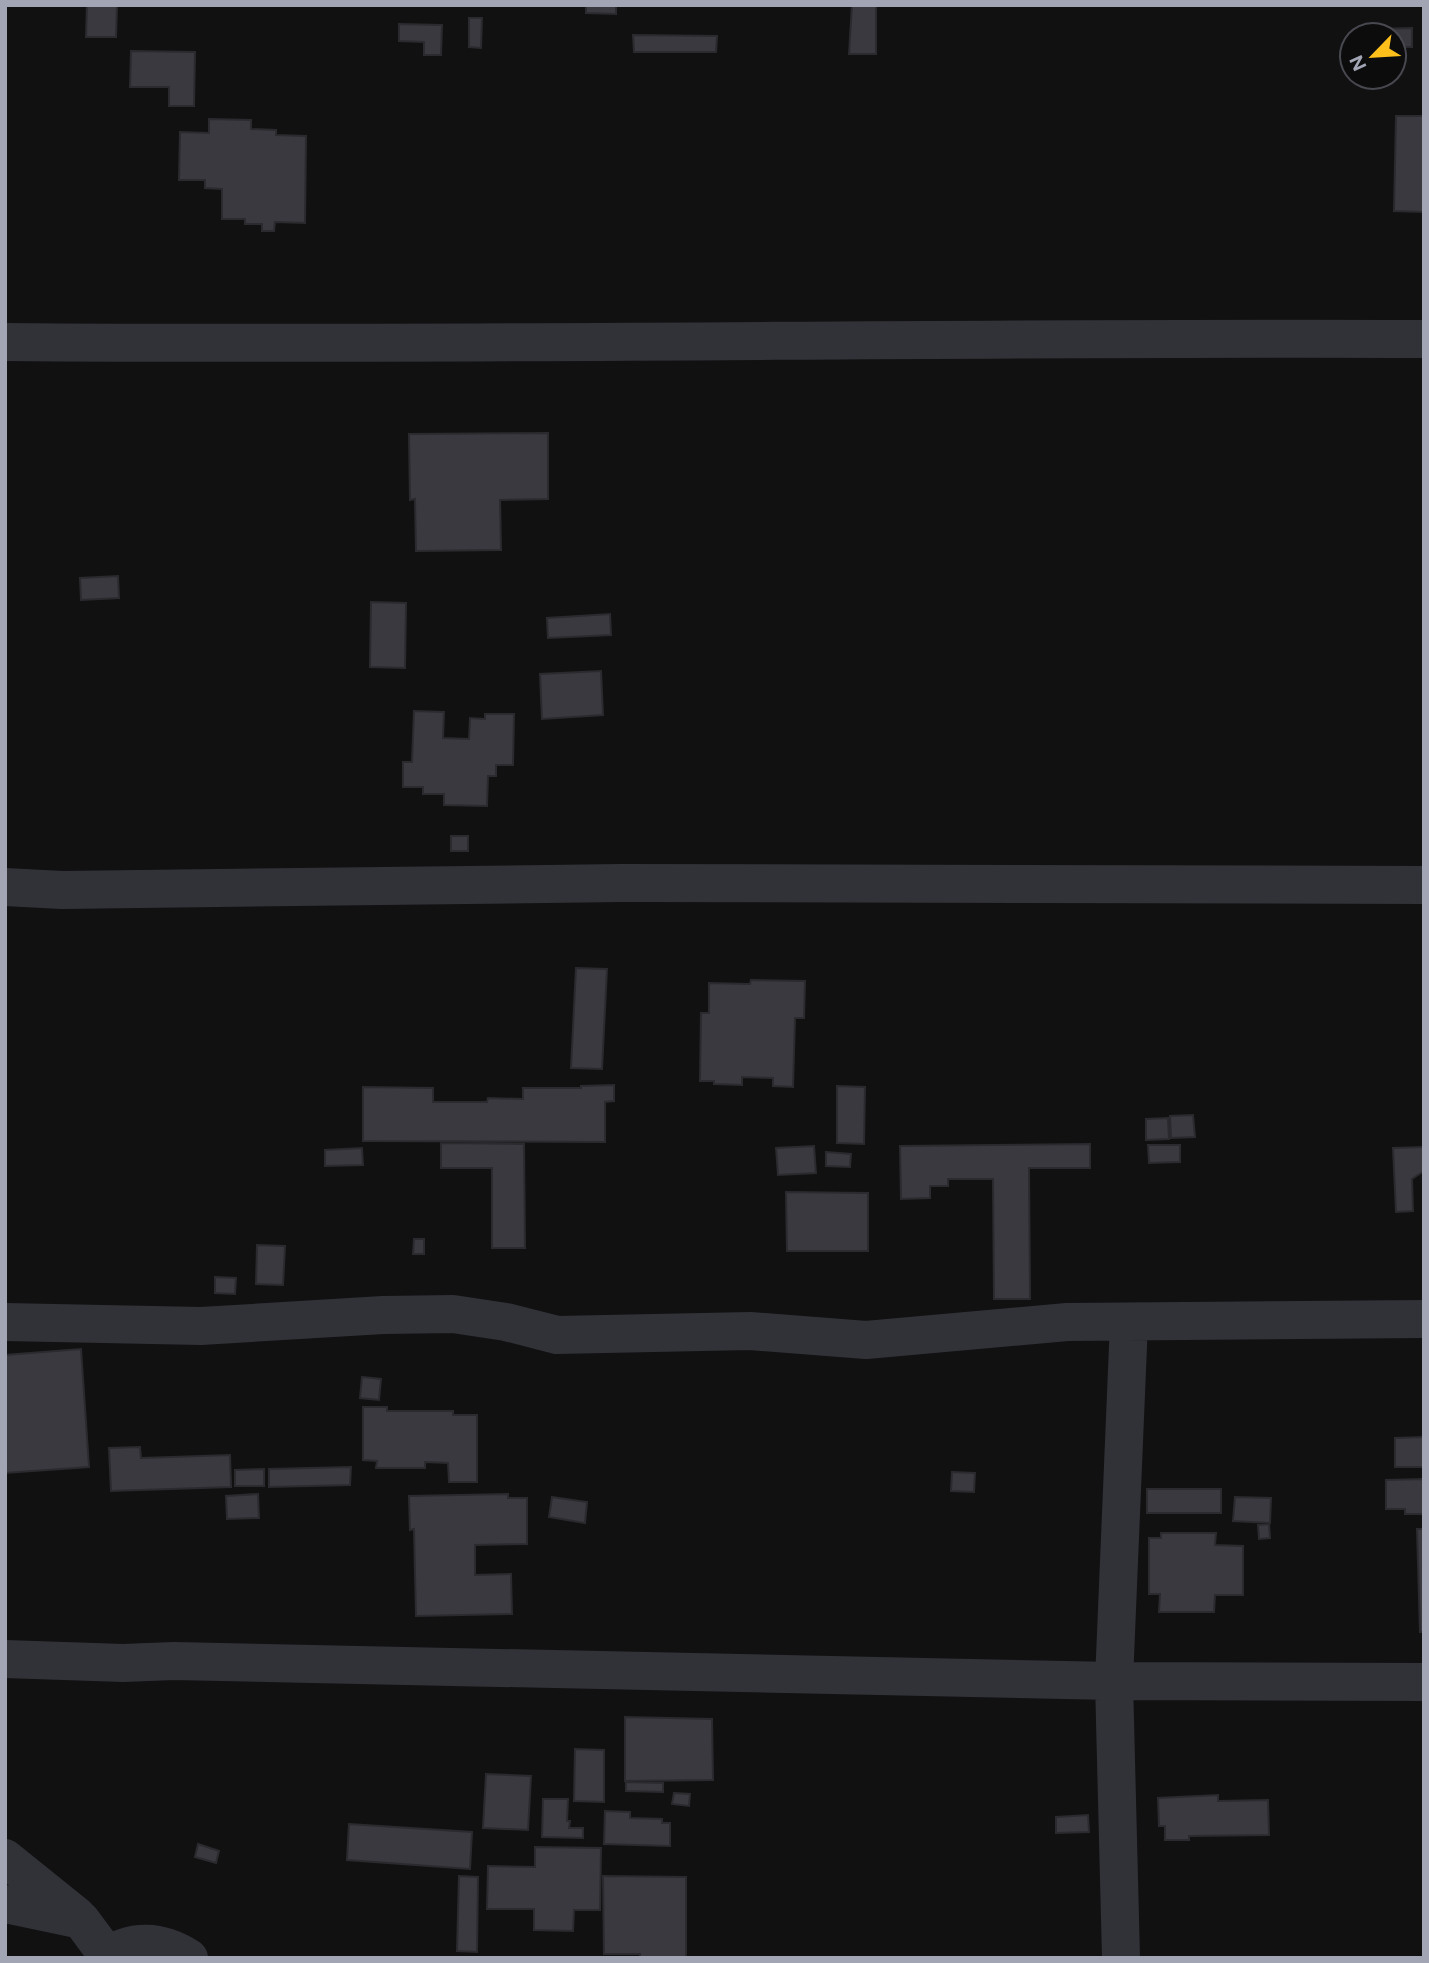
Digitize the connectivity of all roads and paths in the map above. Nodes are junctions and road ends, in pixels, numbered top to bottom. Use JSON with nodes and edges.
{"nodes":[{"id":1,"x":1424,"y":339,"type":"edge"},
{"id":2,"x":5,"y":342,"type":"edge"},
{"id":3,"x":1424,"y":885,"type":"edge"},
{"id":4,"x":5,"y":887,"type":"edge"},
{"id":5,"x":1424,"y":1319,"type":"edge"},
{"id":6,"x":5,"y":1322,"type":"edge"},
{"id":7,"x":1129,"y":1322,"type":"junction"},
{"id":8,"x":5,"y":1659,"type":"edge"},
{"id":9,"x":1114,"y":1681,"type":"junction"},
{"id":10,"x":1424,"y":1682,"type":"edge"},
{"id":11,"x":5,"y":1858,"type":"edge"},
{"id":12,"x":5,"y":1904,"type":"edge"},
{"id":13,"x":81,"y":1920,"type":"junction"},
{"id":14,"x":106,"y":1956,"type":"edge"},
{"id":15,"x":189,"y":1958,"type":"edge"},
{"id":16,"x":1121,"y":1958,"type":"edge"}],
"edges":[{"from":1,"to":2,"type":"street"},
{"from":3,"to":4,"type":"street"},
{"from":5,"to":7,"type":"street"},
{"from":6,"to":7,"type":"street"},
{"from":7,"to":9,"type":"street"},
{"from":8,"to":9,"type":"street"},
{"from":9,"to":10,"type":"street"},
{"from":9,"to":16,"type":"street"},
{"from":11,"to":13,"type":"street"},
{"from":12,"to":13,"type":"street"},
{"from":13,"to":14,"type":"street"},
{"from":14,"to":15,"type":"street"}]}
